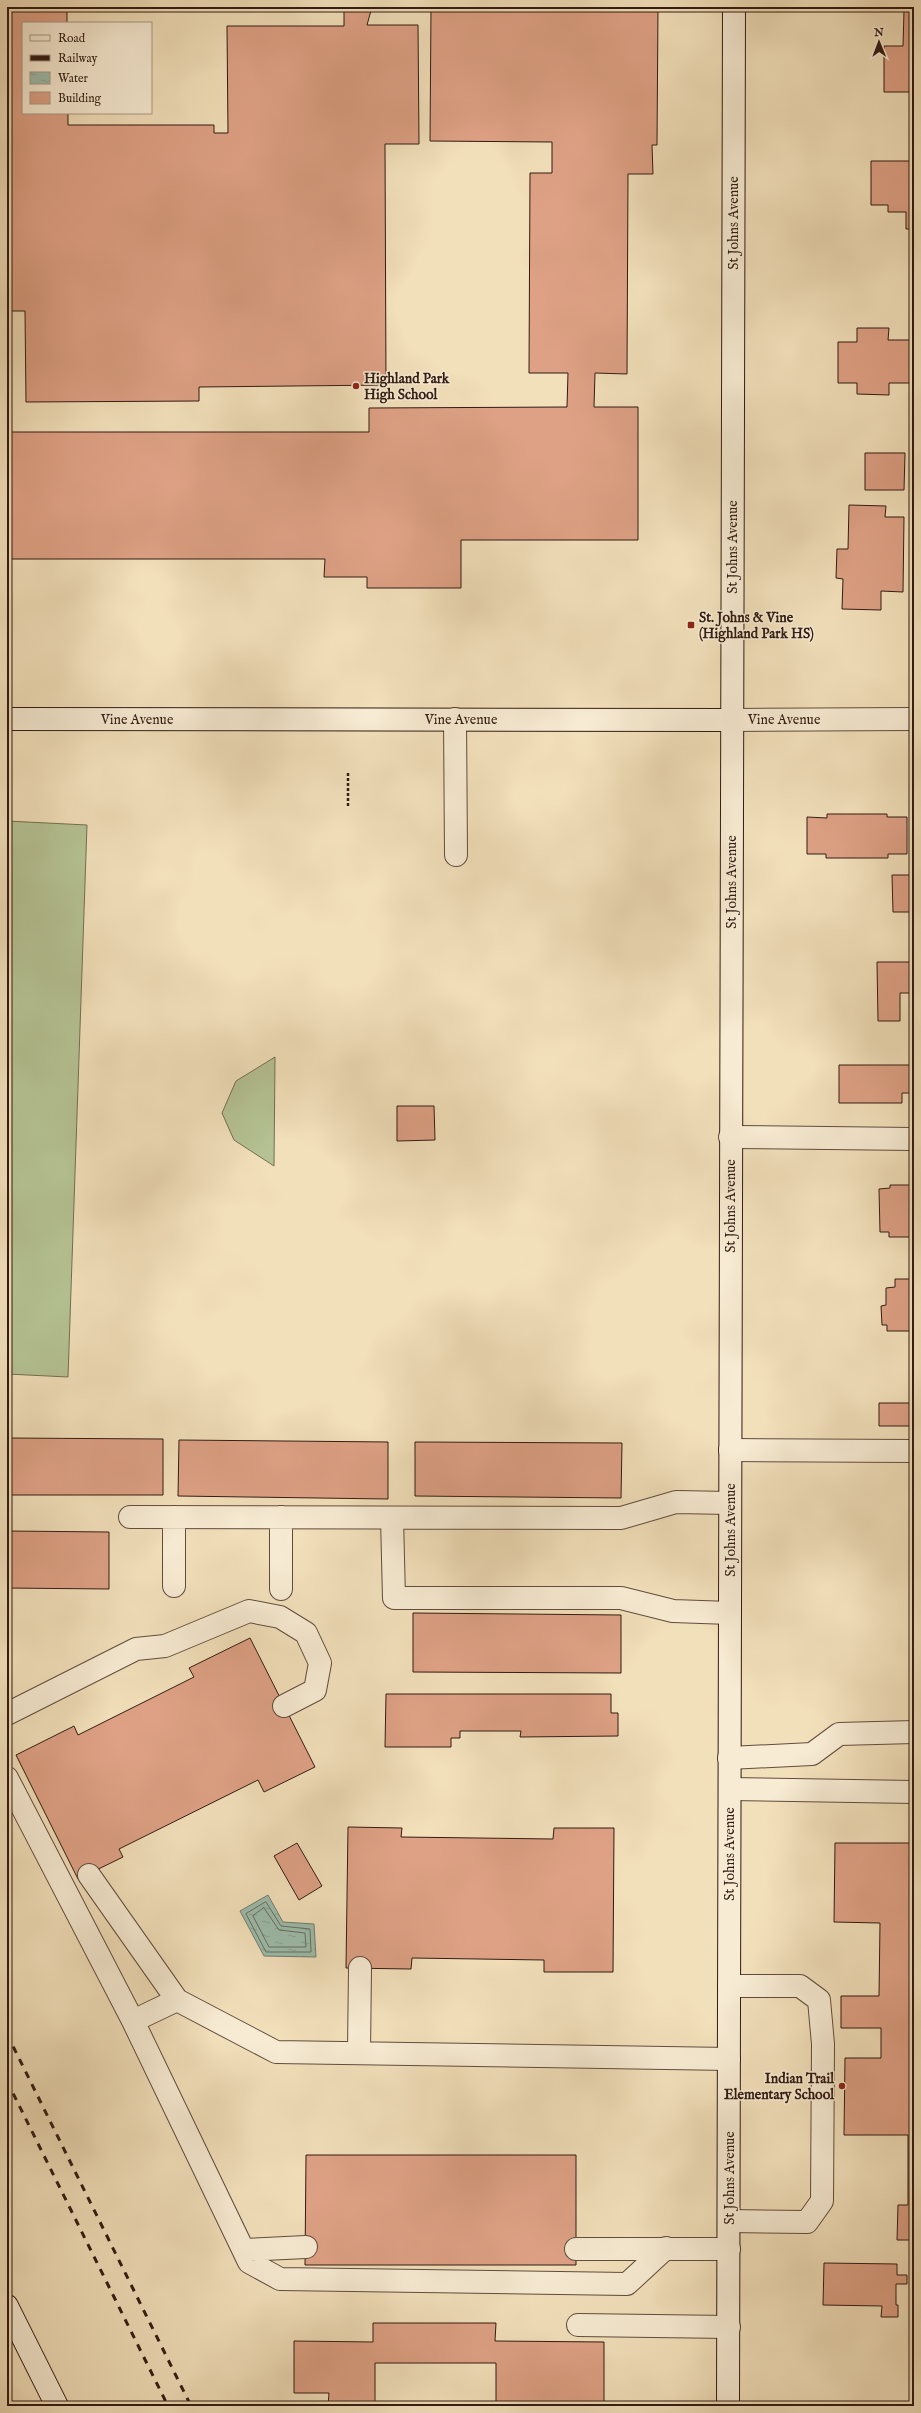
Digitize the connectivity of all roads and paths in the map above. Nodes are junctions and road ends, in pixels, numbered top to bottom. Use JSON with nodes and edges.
{"nodes":[{"id":1,"x":734,"y":7,"type":"edge"},
{"id":2,"x":7,"y":719,"type":"edge"},
{"id":3,"x":455,"y":719,"type":"junction"},
{"id":4,"x":914,"y":719,"type":"edge"},
{"id":5,"x":731,"y":720,"type":"junction"},
{"id":6,"x":348,"y":771,"type":"dead end"},
{"id":7,"x":348,"y":806,"type":"dead end"},
{"id":8,"x":456,"y":854,"type":"dead end"},
{"id":9,"x":730,"y":1138,"type":"junction"},
{"id":10,"x":914,"y":1139,"type":"edge"},
{"id":11,"x":730,"y":1450,"type":"junction"},
{"id":12,"x":914,"y":1451,"type":"edge"},
{"id":13,"x":730,"y":1503,"type":"junction"},
{"id":14,"x":130,"y":1517,"type":"dead end"},
{"id":15,"x":174,"y":1517,"type":"junction"},
{"id":16,"x":281,"y":1517,"type":"junction"},
{"id":17,"x":392,"y":1518,"type":"junction"},
{"id":18,"x":174,"y":1586,"type":"dead end"},
{"id":19,"x":281,"y":1589,"type":"dead end"},
{"id":20,"x":730,"y":1613,"type":"junction"},
{"id":21,"x":284,"y":1706,"type":"dead end"},
{"id":22,"x":7,"y":1714,"type":"edge"},
{"id":23,"x":914,"y":1732,"type":"edge"},
{"id":24,"x":729,"y":1758,"type":"junction"},
{"id":25,"x":7,"y":1778,"type":"edge"},
{"id":26,"x":730,"y":1789,"type":"junction"},
{"id":27,"x":914,"y":1792,"type":"edge"},
{"id":28,"x":89,"y":1874,"type":"dead end"},
{"id":29,"x":360,"y":1968,"type":"dead end"},
{"id":30,"x":729,"y":1986,"type":"junction"},
{"id":31,"x":177,"y":2000,"type":"junction"},
{"id":32,"x":133,"y":2021,"type":"junction"},
{"id":33,"x":360,"y":2052,"type":"junction"},
{"id":34,"x":729,"y":2059,"type":"junction"},
{"id":35,"x":729,"y":2221,"type":"junction"},
{"id":36,"x":306,"y":2247,"type":"dead end"},
{"id":37,"x":666,"y":2248,"type":"junction"},
{"id":38,"x":576,"y":2249,"type":"dead end"},
{"id":39,"x":729,"y":2249,"type":"junction"},
{"id":40,"x":244,"y":2250,"type":"junction"},
{"id":41,"x":7,"y":2306,"type":"edge"},
{"id":42,"x":578,"y":2325,"type":"dead end"},
{"id":43,"x":729,"y":2327,"type":"junction"},
{"id":44,"x":57,"y":2406,"type":"edge"},
{"id":45,"x":728,"y":2406,"type":"edge"}],
"edges":[{"from":1,"to":5,"type":"street","name":"St Johns Avenue"},
{"from":2,"to":3,"type":"street","name":"Vine Avenue"},
{"from":3,"to":5,"type":"street","name":"Vine Avenue"},
{"from":3,"to":8,"type":"street"},
{"from":4,"to":5,"type":"street","name":"Vine Avenue"},
{"from":5,"to":9,"type":"street","name":"St Johns Avenue"},
{"from":6,"to":7,"type":"path"},
{"from":9,"to":10,"type":"street"},
{"from":9,"to":11,"type":"street","name":"St Johns Avenue"},
{"from":11,"to":12,"type":"street"},
{"from":11,"to":13,"type":"street","name":"St Johns Avenue"},
{"from":13,"to":17,"type":"street"},
{"from":13,"to":20,"type":"street","name":"St Johns Avenue"},
{"from":14,"to":15,"type":"street"},
{"from":15,"to":16,"type":"street"},
{"from":15,"to":18,"type":"street"},
{"from":16,"to":17,"type":"street"},
{"from":16,"to":19,"type":"street"},
{"from":17,"to":20,"type":"street"},
{"from":20,"to":24,"type":"street","name":"St Johns Avenue"},
{"from":21,"to":22,"type":"street"},
{"from":23,"to":24,"type":"street"},
{"from":24,"to":26,"type":"street","name":"St Johns Avenue"},
{"from":25,"to":32,"type":"street"},
{"from":26,"to":27,"type":"street"},
{"from":26,"to":30,"type":"street","name":"St Johns Avenue"},
{"from":28,"to":31,"type":"street"},
{"from":29,"to":33,"type":"street"},
{"from":30,"to":34,"type":"street","name":"St Johns Avenue"},
{"from":30,"to":35,"type":"street"},
{"from":31,"to":32,"type":"street"},
{"from":31,"to":33,"type":"street"},
{"from":32,"to":40,"type":"street"},
{"from":33,"to":34,"type":"street"},
{"from":34,"to":35,"type":"street","name":"St Johns Avenue"},
{"from":35,"to":39,"type":"street","name":"St Johns Avenue"},
{"from":36,"to":40,"type":"street"},
{"from":37,"to":38,"type":"street"},
{"from":37,"to":39,"type":"street"},
{"from":37,"to":40,"type":"street"},
{"from":39,"to":43,"type":"street","name":"St Johns Avenue"},
{"from":41,"to":44,"type":"street"},
{"from":42,"to":43,"type":"street"},
{"from":43,"to":45,"type":"street","name":"St Johns Avenue"}]}
